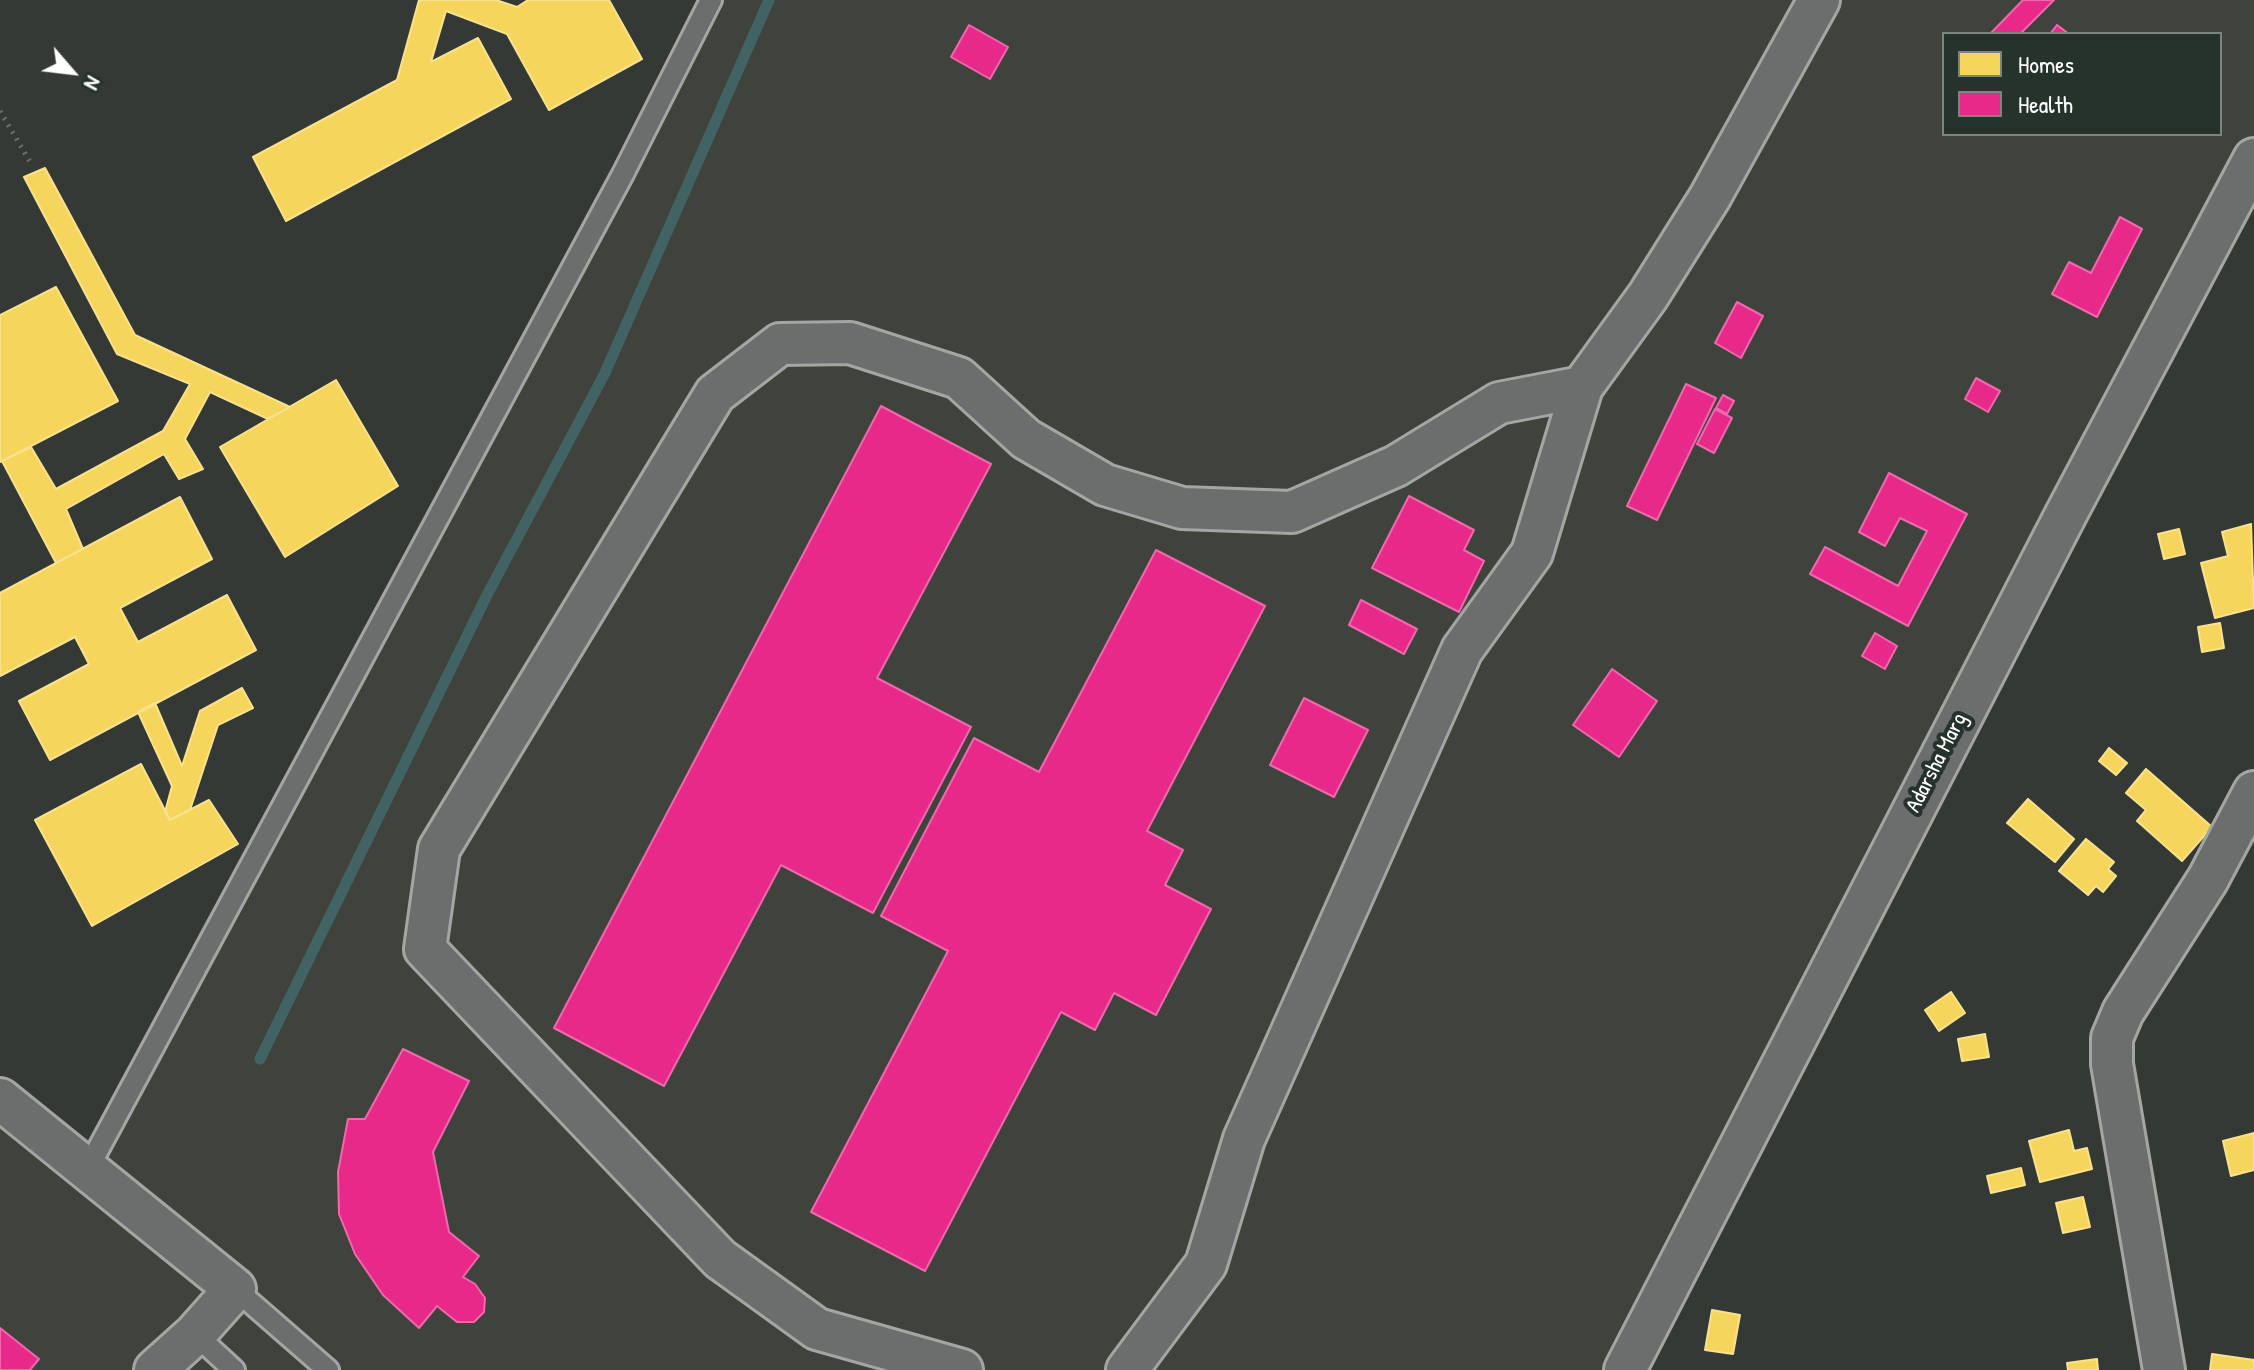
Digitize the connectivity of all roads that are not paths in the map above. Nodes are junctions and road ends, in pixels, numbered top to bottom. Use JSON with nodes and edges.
{"nodes":[{"id":1,"x":711,"y":0,"type":"edge"},
{"id":2,"x":1819,"y":0,"type":"edge"},
{"id":3,"x":2254,"y":159,"type":"edge"},
{"id":4,"x":1582,"y":387,"type":"junction"},
{"id":5,"x":2254,"y":792,"type":"edge"},
{"id":6,"x":0,"y":1099,"type":"edge"},
{"id":7,"x":87,"y":1170,"type":"junction"},
{"id":8,"x":235,"y":1289,"type":"junction"},
{"id":9,"x":195,"y":1334,"type":"junction"},
{"id":10,"x":155,"y":1370,"type":"edge"},
{"id":11,"x":234,"y":1370,"type":"edge"},
{"id":12,"x":328,"y":1370,"type":"edge"},
{"id":13,"x":962,"y":1370,"type":"edge"},
{"id":14,"x":1127,"y":1370,"type":"edge"},
{"id":15,"x":1625,"y":1370,"type":"edge"},
{"id":16,"x":2164,"y":1370,"type":"edge"}],
"edges":[{"from":1,"to":7,"type":"lane"},
{"from":2,"to":4,"type":"street"},
{"from":3,"to":15,"type":"street","name":"Adarsha Marg"},
{"from":4,"to":13,"type":"street"},
{"from":4,"to":14,"type":"street"},
{"from":5,"to":16,"type":"street"},
{"from":6,"to":7,"type":"street"},
{"from":7,"to":8,"type":"street"},
{"from":8,"to":9,"type":"street"},
{"from":8,"to":12,"type":"lane"},
{"from":9,"to":10,"type":"street"},
{"from":9,"to":11,"type":"lane"}]}
